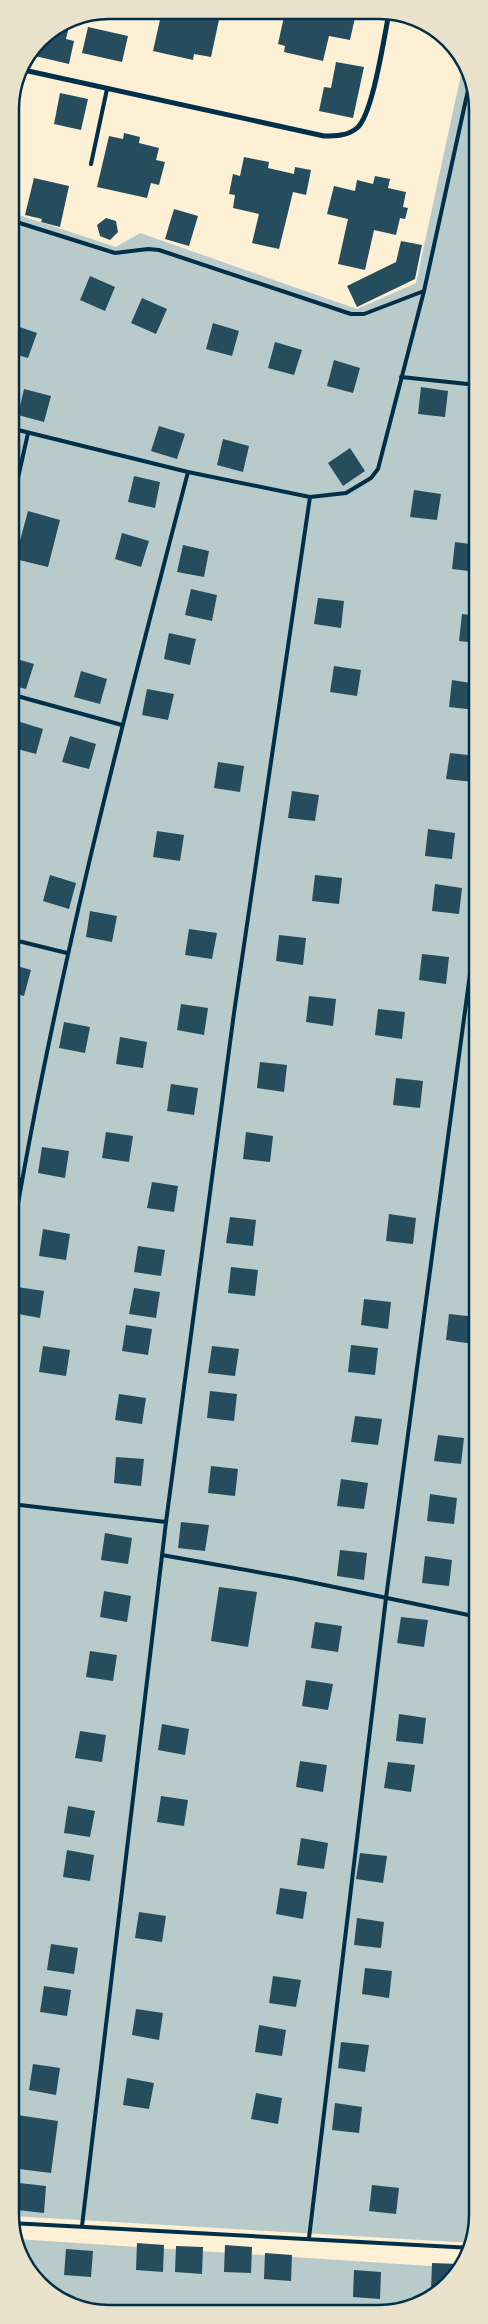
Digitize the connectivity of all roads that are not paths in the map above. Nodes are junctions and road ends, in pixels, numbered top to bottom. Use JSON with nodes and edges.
{"nodes":[{"id":1,"x":388,"y":20,"type":"edge"},
{"id":2,"x":28,"y":71,"type":"edge"},
{"id":3,"x":107,"y":89,"type":"junction"},
{"id":4,"x":468,"y":91,"type":"edge"},
{"id":5,"x":91,"y":164,"type":"dead end"},
{"id":6,"x":19,"y":223,"type":"edge"},
{"id":7,"x":424,"y":291,"type":"junction"},
{"id":8,"x":401,"y":376,"type":"junction"},
{"id":9,"x":469,"y":384,"type":"edge"},
{"id":10,"x":19,"y":430,"type":"edge"},
{"id":11,"x":28,"y":433,"type":"junction"},
{"id":12,"x":188,"y":472,"type":"junction"},
{"id":13,"x":19,"y":474,"type":"edge"},
{"id":14,"x":310,"y":497,"type":"junction"},
{"id":15,"x":19,"y":696,"type":"edge"},
{"id":16,"x":122,"y":725,"type":"junction"},
{"id":17,"x":19,"y":941,"type":"edge"},
{"id":18,"x":67,"y":953,"type":"junction"},
{"id":19,"x":469,"y":981,"type":"edge"},
{"id":20,"x":19,"y":1179,"type":"edge"},
{"id":21,"x":22,"y":1180,"type":"junction"},
{"id":22,"x":19,"y":1196,"type":"edge"},
{"id":23,"x":19,"y":1505,"type":"edge"},
{"id":24,"x":166,"y":1522,"type":"junction"},
{"id":25,"x":162,"y":1555,"type":"junction"},
{"id":26,"x":386,"y":1598,"type":"junction"},
{"id":27,"x":469,"y":1615,"type":"edge"},
{"id":28,"x":20,"y":2223,"type":"edge"},
{"id":29,"x":82,"y":2226,"type":"junction"},
{"id":30,"x":309,"y":2238,"type":"junction"},
{"id":31,"x":463,"y":2247,"type":"edge"}],
"edges":[{"from":1,"to":3,"type":"street"},
{"from":2,"to":3,"type":"street"},
{"from":3,"to":5,"type":"lane"},
{"from":4,"to":7,"type":"lane"},
{"from":6,"to":7,"type":"lane"},
{"from":7,"to":8,"type":"lane"},
{"from":8,"to":9,"type":"lane"},
{"from":8,"to":14,"type":"lane"},
{"from":10,"to":11,"type":"lane"},
{"from":11,"to":12,"type":"lane"},
{"from":11,"to":13,"type":"lane"},
{"from":12,"to":14,"type":"lane"},
{"from":12,"to":16,"type":"lane"},
{"from":14,"to":24,"type":"lane"},
{"from":15,"to":16,"type":"lane"},
{"from":16,"to":18,"type":"lane"},
{"from":17,"to":18,"type":"lane"},
{"from":18,"to":21,"type":"lane"},
{"from":19,"to":26,"type":"lane"},
{"from":20,"to":21,"type":"lane"},
{"from":21,"to":22,"type":"lane"},
{"from":23,"to":24,"type":"lane"},
{"from":24,"to":25,"type":"lane"},
{"from":25,"to":26,"type":"lane"},
{"from":25,"to":29,"type":"lane"},
{"from":26,"to":27,"type":"lane"},
{"from":26,"to":30,"type":"lane"},
{"from":28,"to":29,"type":"lane"},
{"from":29,"to":30,"type":"lane"},
{"from":30,"to":31,"type":"lane"}]}
